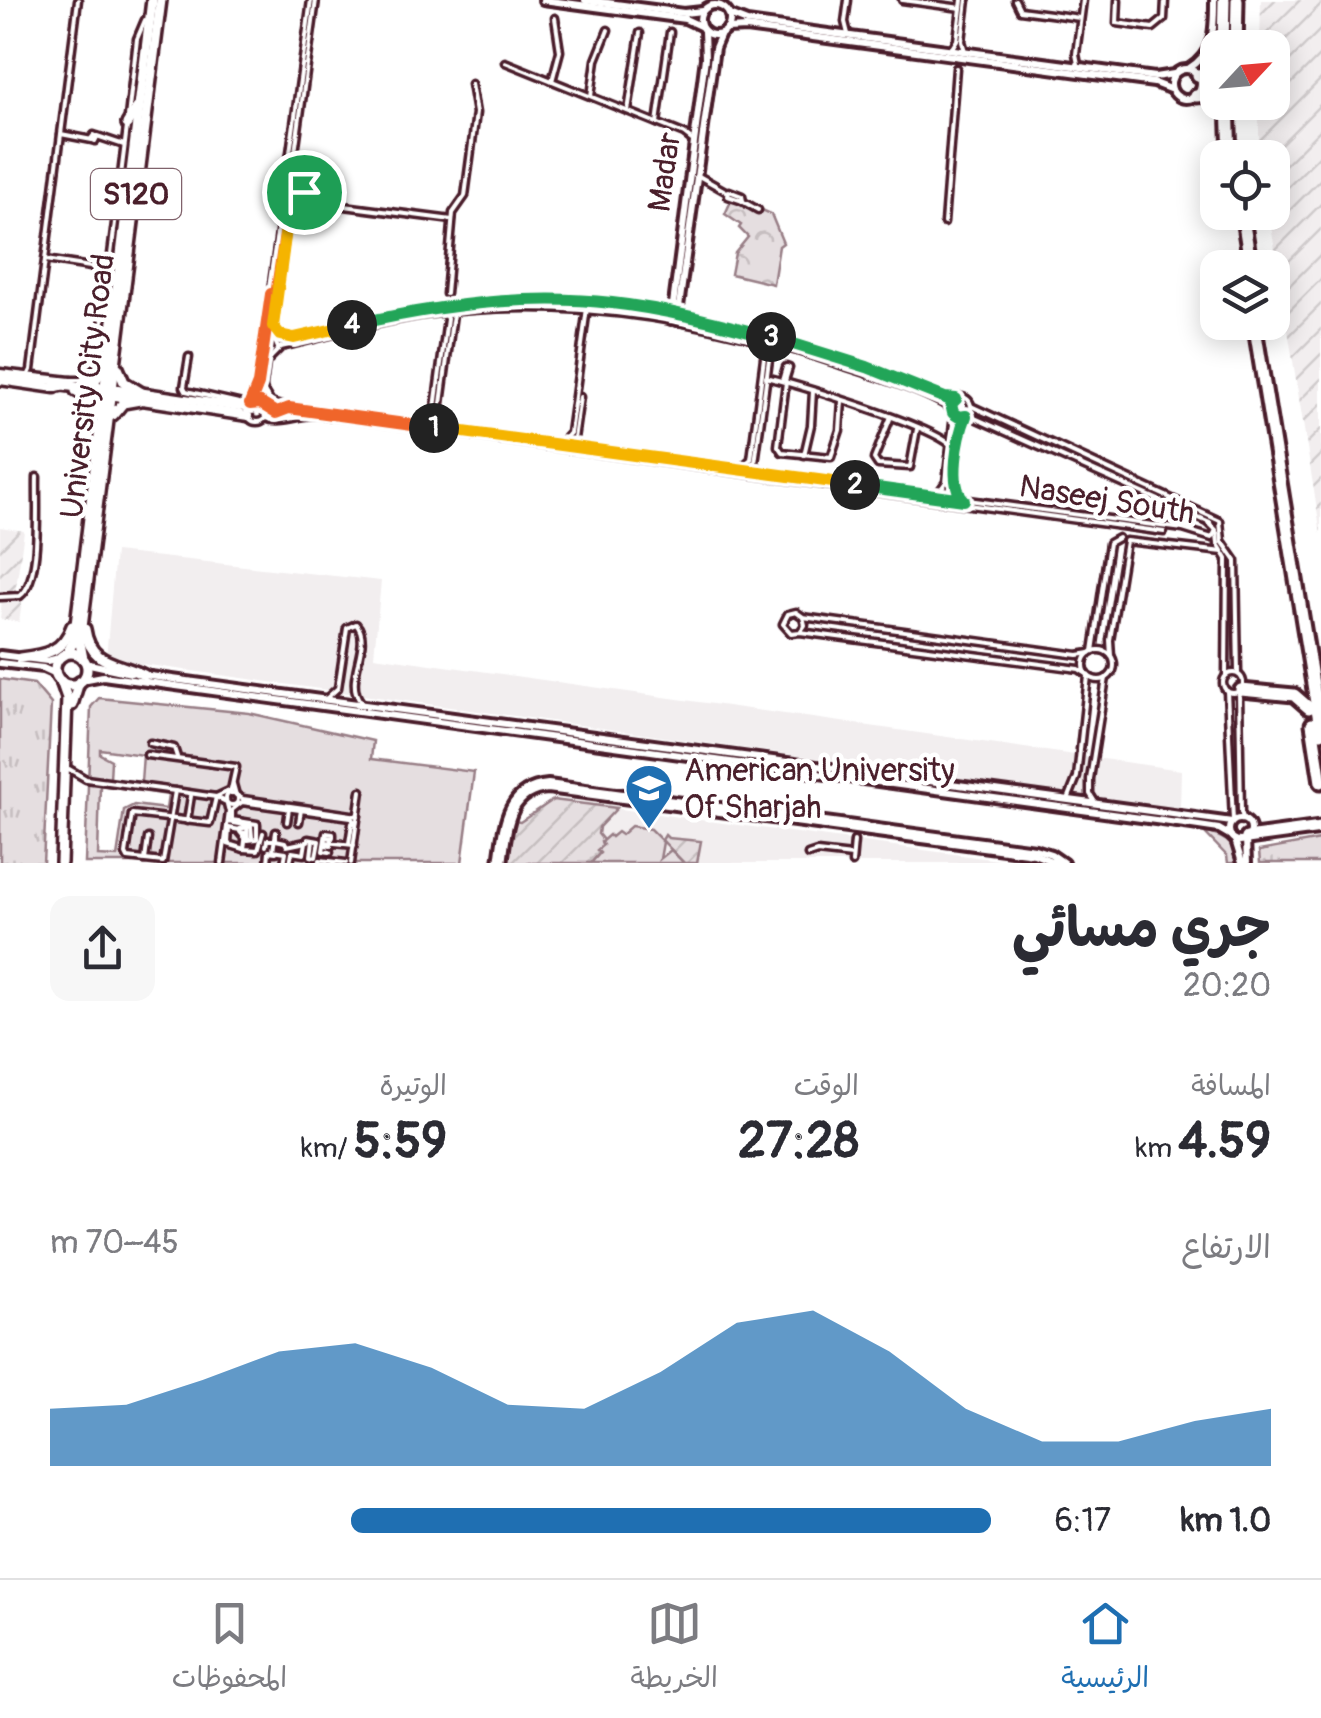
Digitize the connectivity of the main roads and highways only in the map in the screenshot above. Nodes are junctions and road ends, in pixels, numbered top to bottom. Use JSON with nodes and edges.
{"nodes":[{"id":1,"x":1230,"y":0,"type":"edge"},
{"id":2,"x":157,"y":1,"type":"edge"},
{"id":3,"x":1229,"y":30,"type":"edge"},
{"id":4,"x":1195,"y":70,"type":"road end"},
{"id":5,"x":1200,"y":70,"type":"edge"},
{"id":6,"x":1196,"y":96,"type":"road end"},
{"id":7,"x":1200,"y":96,"type":"edge"},
{"id":8,"x":140,"y":102,"type":"junction"},
{"id":9,"x":127,"y":124,"type":"road end"},
{"id":10,"x":124,"y":150,"type":"road end"},
{"id":11,"x":132,"y":179,"type":"junction"},
{"id":12,"x":107,"y":270,"type":"road end"},
{"id":13,"x":116,"y":296,"type":"junction"},
{"id":14,"x":112,"y":330,"type":"junction"},
{"id":15,"x":1260,"y":340,"type":"edge"},
{"id":16,"x":1260,"y":340,"type":"edge"},
{"id":17,"x":112,"y":364,"type":"junction"},
{"id":18,"x":0,"y":377,"type":"edge"},
{"id":19,"x":58,"y":384,"type":"junction"},
{"id":20,"x":79,"y":387,"type":"junction"},
{"id":21,"x":108,"y":391,"type":"junction"},
{"id":22,"x":141,"y":397,"type":"junction"},
{"id":23,"x":248,"y":408,"type":"road end"},
{"id":24,"x":104,"y":421,"type":"junction"},
{"id":25,"x":106,"y":441,"type":"junction"},
{"id":26,"x":1296,"y":576,"type":"junction"},
{"id":27,"x":80,"y":621,"type":"junction"},
{"id":28,"x":63,"y":656,"type":"junction"},
{"id":29,"x":20,"y":658,"type":"road end"},
{"id":30,"x":84,"y":661,"type":"junction"},
{"id":31,"x":144,"y":675,"type":"road end"},
{"id":32,"x":58,"y":678,"type":"junction"},
{"id":33,"x":81,"y":681,"type":"junction"},
{"id":34,"x":1305,"y":681,"type":"junction"},
{"id":35,"x":1321,"y":700,"type":"edge"},
{"id":36,"x":1309,"y":708,"type":"junction"},
{"id":37,"x":1321,"y":733,"type":"edge"},
{"id":38,"x":1321,"y":782,"type":"edge"},
{"id":39,"x":1321,"y":818,"type":"edge"},
{"id":40,"x":1321,"y":828,"type":"edge"},
{"id":41,"x":64,"y":863,"type":"edge"}],
"edges":[{"from":1,"to":3,"type":"highway"},
{"from":2,"to":8,"type":"main road","name":"University City Road","number":"S120"},
{"from":2,"to":17,"type":"main road","name":"University City Road","number":"S120"},
{"from":4,"to":5,"type":"highway"},
{"from":6,"to":7,"type":"highway"},
{"from":8,"to":9,"type":"main road"},
{"from":8,"to":11,"type":"main road","name":"University City Road","number":"S120"},
{"from":10,"to":11,"type":"main road"},
{"from":11,"to":13,"type":"main road","name":"University City Road","number":"S120"},
{"from":12,"to":13,"type":"main road"},
{"from":13,"to":14,"type":"main road","name":"University City Road","number":"S120"},
{"from":14,"to":17,"type":"main road","name":"University City Road","number":"S120"},
{"from":14,"to":21,"type":"main road"},
{"from":15,"to":26,"type":"highway"},
{"from":16,"to":35,"type":"highway"},
{"from":17,"to":20,"type":"main road"},
{"from":17,"to":21,"type":"main road","name":"University City Road","number":"S120"},
{"from":17,"to":22,"type":"main road"},
{"from":18,"to":19,"type":"main road"},
{"from":18,"to":19,"type":"main road"},
{"from":19,"to":20,"type":"main road"},
{"from":19,"to":21,"type":"main road"},
{"from":20,"to":21,"type":"main road"},
{"from":20,"to":24,"type":"main road"},
{"from":21,"to":22,"type":"main road"},
{"from":21,"to":24,"type":"main road","name":"University City Road","number":"S120"},
{"from":21,"to":25,"type":"main road"},
{"from":22,"to":23,"type":"main road"},
{"from":22,"to":24,"type":"main road"},
{"from":24,"to":25,"type":"main road","name":"University City Road","number":"S120"},
{"from":24,"to":27,"type":"main road","name":"University City Road","number":"S120"},
{"from":25,"to":27,"type":"main road","name":"University City Road","number":"S120"},
{"from":26,"to":34,"type":"highway"},
{"from":26,"to":37,"type":"highway"},
{"from":27,"to":28,"type":"main road","name":"University City Road","number":"S120"},
{"from":27,"to":29,"type":"main road"},
{"from":27,"to":30,"type":"main road","name":"University City Road","number":"S120"},
{"from":27,"to":31,"type":"main road"},
{"from":28,"to":30,"type":"main road"},
{"from":28,"to":32,"type":"main road","name":"University City Road"},
{"from":30,"to":33,"type":"main road","name":"University City Road"},
{"from":32,"to":33,"type":"main road"},
{"from":32,"to":41,"type":"main road"},
{"from":33,"to":41,"type":"main road"},
{"from":34,"to":36,"type":"highway"},
{"from":34,"to":36,"type":"highway"},
{"from":36,"to":38,"type":"highway"},
{"from":39,"to":40,"type":"highway"}]}
